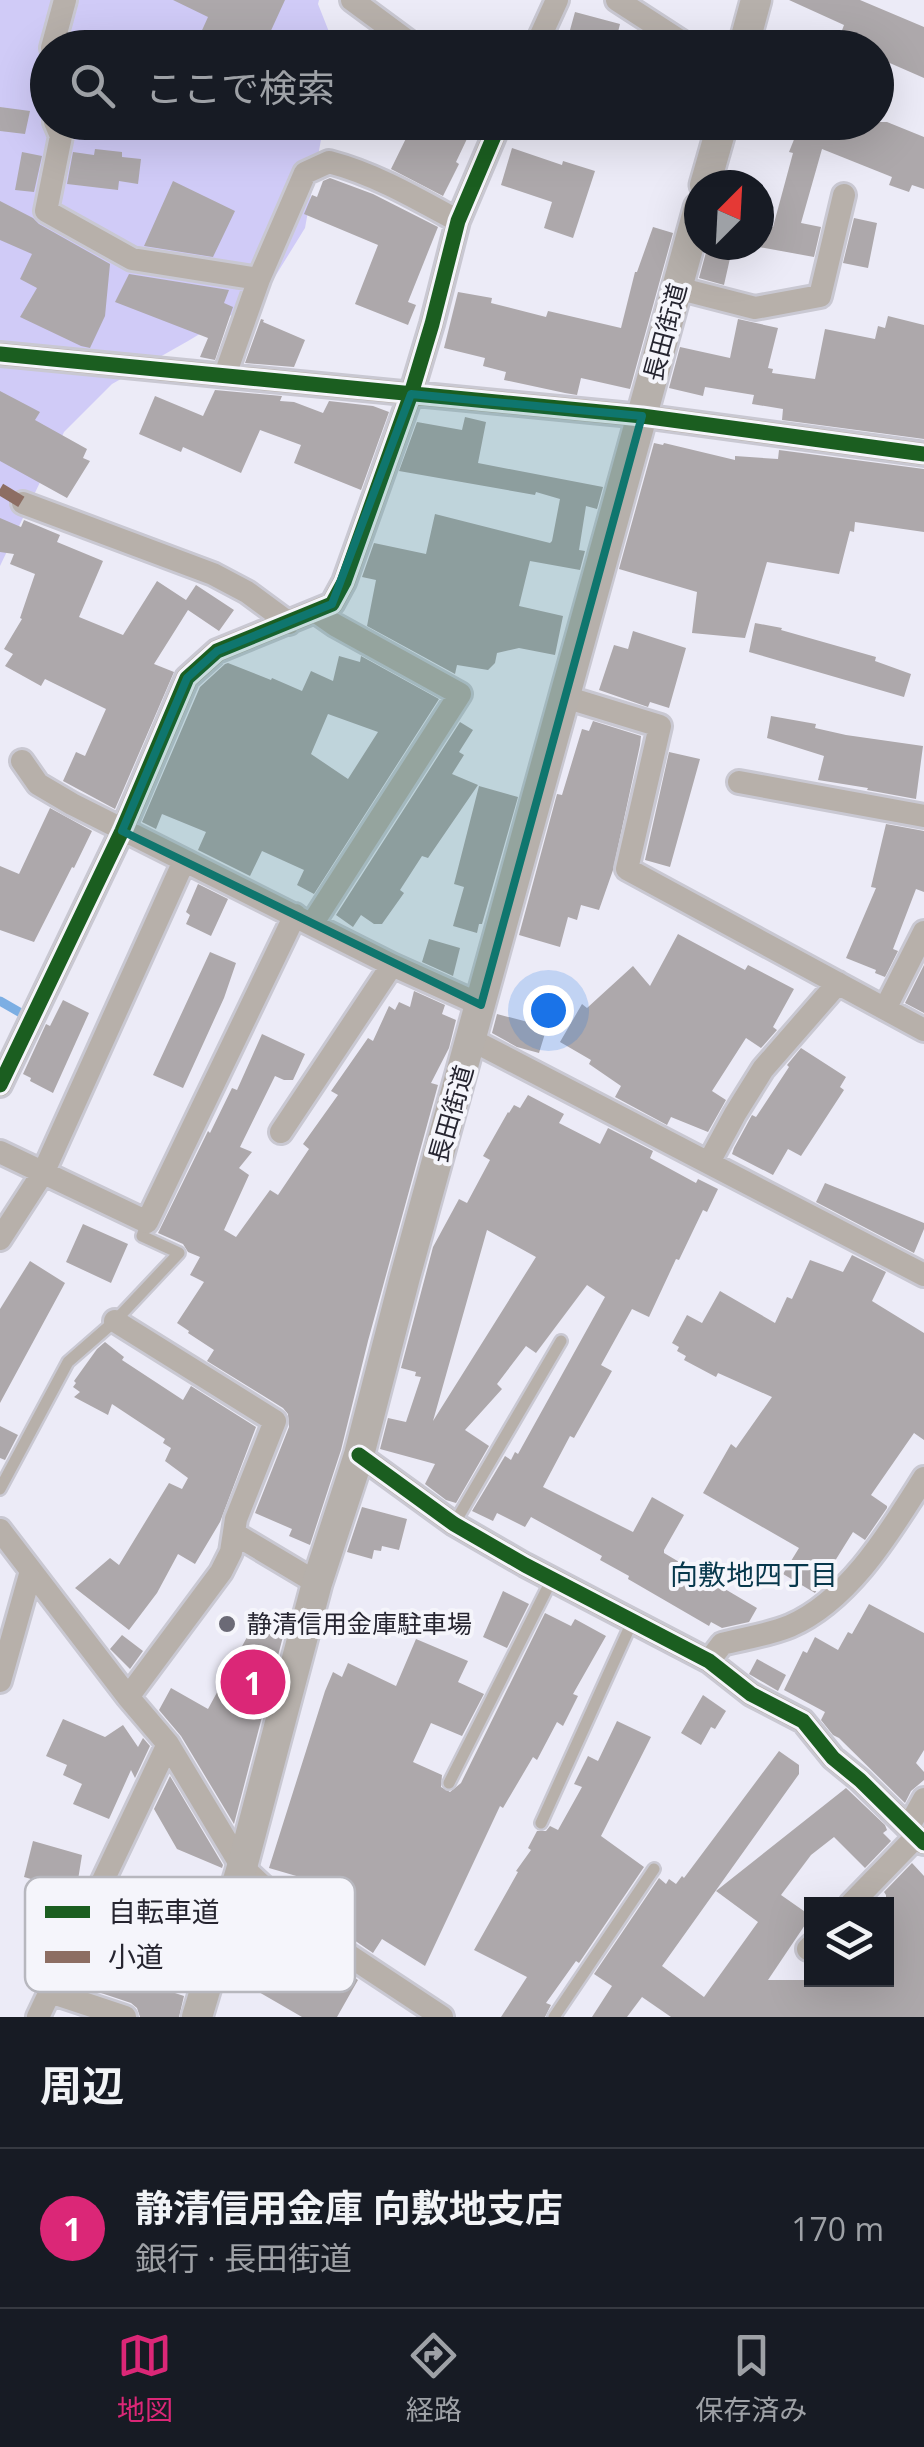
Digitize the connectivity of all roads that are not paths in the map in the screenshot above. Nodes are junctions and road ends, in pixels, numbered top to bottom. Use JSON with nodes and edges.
{"nodes":[{"id":1,"x":65,"y":0,"type":"edge"},
{"id":2,"x":352,"y":0,"type":"edge"},
{"id":3,"x":557,"y":0,"type":"edge"},
{"id":4,"x":617,"y":0,"type":"edge"},
{"id":5,"x":756,"y":0,"type":"edge"},
{"id":6,"x":57,"y":30,"type":"edge"},
{"id":7,"x":393,"y":30,"type":"edge"},
{"id":8,"x":543,"y":30,"type":"edge"},
{"id":9,"x":663,"y":30,"type":"edge"},
{"id":10,"x":748,"y":30,"type":"edge"},
{"id":11,"x":60,"y":140,"type":"edge"},
{"id":12,"x":492,"y":140,"type":"edge"},
{"id":13,"x":717,"y":140,"type":"edge"},
{"id":14,"x":710,"y":170,"type":"edge"},
{"id":15,"x":844,"y":195,"type":"dead end"},
{"id":16,"x":458,"y":221,"type":"junction"},
{"id":17,"x":685,"y":260,"type":"edge"},
{"id":18,"x":259,"y":279,"type":"junction"},
{"id":19,"x":677,"y":288,"type":"junction"},
{"id":20,"x":0,"y":354,"type":"edge"},
{"id":21,"x":225,"y":375,"type":"junction"},
{"id":22,"x":412,"y":394,"type":"junction"},
{"id":23,"x":642,"y":416,"type":"junction"},
{"id":24,"x":924,"y":454,"type":"edge"},
{"id":25,"x":23,"y":503,"type":"dead end"},
{"id":26,"x":315,"y":611,"type":"junction"},
{"id":27,"x":289,"y":624,"type":"junction"},
{"id":28,"x":566,"y":698,"type":"junction"},
{"id":29,"x":22,"y":761,"type":"dead end"},
{"id":30,"x":739,"y":782,"type":"dead end"},
{"id":31,"x":924,"y":816,"type":"edge"},
{"id":32,"x":122,"y":830,"type":"junction"},
{"id":33,"x":184,"y":860,"type":"junction"},
{"id":34,"x":303,"y":919,"type":"junction"},
{"id":35,"x":924,"y":932,"type":"edge"},
{"id":36,"x":392,"y":965,"type":"junction"},
{"id":37,"x":838,"y":984,"type":"junction"},
{"id":38,"x":481,"y":1005,"type":"junction"},
{"id":39,"x":885,"y":1009,"type":"junction"},
{"id":40,"x":924,"y":1030,"type":"edge"},
{"id":41,"x":472,"y":1040,"type":"junction"},
{"id":42,"x":0,"y":1085,"type":"edge"},
{"id":43,"x":280,"y":1132,"type":"dead end"},
{"id":44,"x":0,"y":1152,"type":"edge"},
{"id":45,"x":709,"y":1162,"type":"junction"},
{"id":46,"x":44,"y":1171,"type":"junction"},
{"id":47,"x":146,"y":1222,"type":"junction"},
{"id":48,"x":0,"y":1239,"type":"edge"},
{"id":49,"x":924,"y":1275,"type":"edge"},
{"id":50,"x":115,"y":1321,"type":"junction"},
{"id":51,"x":562,"y":1341,"type":"dead end"},
{"id":52,"x":359,"y":1455,"type":"junction"},
{"id":53,"x":924,"y":1478,"type":"edge"},
{"id":54,"x":0,"y":1489,"type":"edge"},
{"id":55,"x":454,"y":1524,"type":"junction"},
{"id":56,"x":0,"y":1530,"type":"edge"},
{"id":57,"x":235,"y":1534,"type":"junction"},
{"id":58,"x":32,"y":1571,"type":"junction"},
{"id":59,"x":552,"y":1579,"type":"junction"},
{"id":60,"x":317,"y":1583,"type":"junction"},
{"id":61,"x":632,"y":1622,"type":"junction"},
{"id":62,"x":709,"y":1661,"type":"junction"},
{"id":63,"x":0,"y":1681,"type":"edge"},
{"id":64,"x":128,"y":1698,"type":"junction"},
{"id":65,"x":168,"y":1744,"type":"junction"},
{"id":66,"x":448,"y":1783,"type":"dead end"},
{"id":67,"x":924,"y":1799,"type":"edge"},
{"id":68,"x":541,"y":1822,"type":"dead end"},
{"id":69,"x":917,"y":1835,"type":"edge"},
{"id":70,"x":242,"y":1867,"type":"junction"},
{"id":71,"x":654,"y":1870,"type":"dead end"},
{"id":72,"x":105,"y":1877,"type":"edge"},
{"id":73,"x":239,"y":1877,"type":"edge"},
{"id":74,"x":253,"y":1877,"type":"edge"},
{"id":75,"x":858,"y":1897,"type":"edge"},
{"id":76,"x":355,"y":1960,"type":"edge"},
{"id":77,"x":50,"y":1992,"type":"joint"},
{"id":78,"x":204,"y":1992,"type":"edge"},
{"id":79,"x":38,"y":2017,"type":"edge"},
{"id":80,"x":125,"y":2017,"type":"edge"},
{"id":81,"x":197,"y":2017,"type":"edge"},
{"id":82,"x":442,"y":2017,"type":"edge"},
{"id":83,"x":554,"y":2017,"type":"edge"}],
"edges":[{"from":1,"to":6,"type":"street"},
{"from":2,"to":7,"type":"street"},
{"from":3,"to":8,"type":"street"},
{"from":4,"to":9,"type":"street"},
{"from":5,"to":10,"type":"main road"},
{"from":11,"to":18,"type":"street"},
{"from":12,"to":16,"type":"street"},
{"from":13,"to":14,"type":"main road"},
{"from":15,"to":19,"type":"street"},
{"from":16,"to":18,"type":"street"},
{"from":16,"to":22,"type":"street"},
{"from":17,"to":19,"type":"main road","name":"長田街道"},
{"from":18,"to":21,"type":"street"},
{"from":19,"to":23,"type":"main road","name":"長田街道"},
{"from":20,"to":21,"type":"street"},
{"from":21,"to":22,"type":"street"},
{"from":22,"to":23,"type":"street"},
{"from":22,"to":26,"type":"street"},
{"from":23,"to":24,"type":"street"},
{"from":23,"to":28,"type":"main road","name":"長田街道"},
{"from":25,"to":27,"type":"street"},
{"from":26,"to":27,"type":"street"},
{"from":26,"to":34,"type":"street"},
{"from":27,"to":32,"type":"street"},
{"from":28,"to":37,"type":"street"},
{"from":28,"to":38,"type":"main road","name":"長田街道"},
{"from":29,"to":32,"type":"street"},
{"from":30,"to":31,"type":"street"},
{"from":32,"to":33,"type":"street"},
{"from":32,"to":42,"type":"street"},
{"from":33,"to":34,"type":"street"},
{"from":33,"to":46,"type":"street"},
{"from":34,"to":36,"type":"street"},
{"from":34,"to":47,"type":"street"},
{"from":35,"to":39,"type":"street"},
{"from":36,"to":38,"type":"street"},
{"from":36,"to":43,"type":"street"},
{"from":37,"to":39,"type":"street"},
{"from":37,"to":45,"type":"street"},
{"from":38,"to":41,"type":"main road","name":"長田街道"},
{"from":39,"to":40,"type":"street"},
{"from":41,"to":45,"type":"street"},
{"from":41,"to":52,"type":"main road","name":"長田街道"},
{"from":44,"to":46,"type":"street"},
{"from":45,"to":49,"type":"street"},
{"from":46,"to":47,"type":"street"},
{"from":46,"to":48,"type":"street"},
{"from":47,"to":50,"type":"lane"},
{"from":50,"to":54,"type":"lane"},
{"from":50,"to":57,"type":"street"},
{"from":51,"to":55,"type":"lane"},
{"from":52,"to":55,"type":"street"},
{"from":52,"to":60,"type":"main road","name":"長田街道"},
{"from":53,"to":62,"type":"street"},
{"from":55,"to":59,"type":"street"},
{"from":56,"to":58,"type":"street"},
{"from":57,"to":60,"type":"street"},
{"from":57,"to":64,"type":"street"},
{"from":58,"to":63,"type":"street"},
{"from":58,"to":64,"type":"street"},
{"from":59,"to":61,"type":"street"},
{"from":59,"to":66,"type":"lane"},
{"from":60,"to":70,"type":"main road","name":"長田街道"},
{"from":61,"to":62,"type":"street"},
{"from":61,"to":68,"type":"lane"},
{"from":62,"to":69,"type":"street"},
{"from":64,"to":65,"type":"street"},
{"from":65,"to":70,"type":"street"},
{"from":65,"to":72,"type":"street"},
{"from":67,"to":69,"type":"street"},
{"from":69,"to":75,"type":"street"},
{"from":70,"to":73,"type":"main road","name":"長田街道"},
{"from":70,"to":74,"type":"street"},
{"from":71,"to":83,"type":"lane"},
{"from":76,"to":82,"type":"street"},
{"from":77,"to":79,"type":"street"},
{"from":77,"to":80,"type":"street"},
{"from":78,"to":81,"type":"main road","name":"長田街道"}]}
